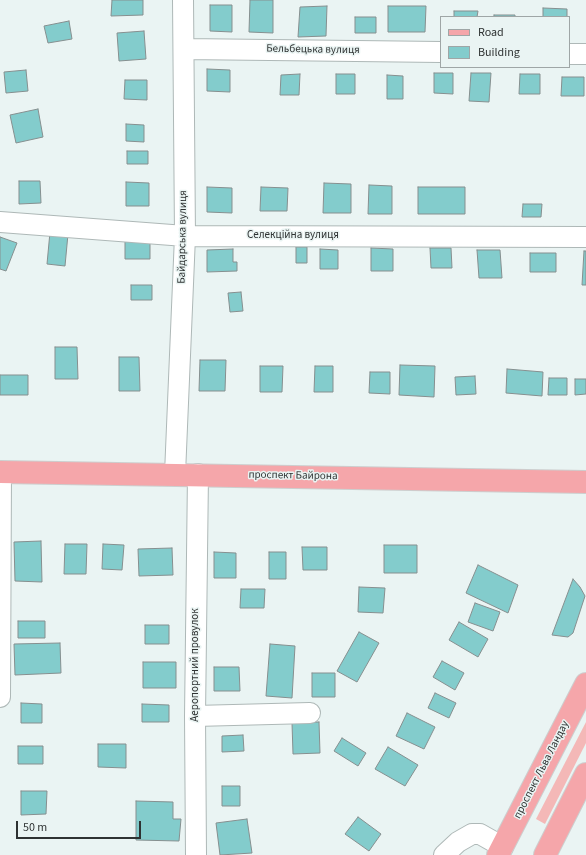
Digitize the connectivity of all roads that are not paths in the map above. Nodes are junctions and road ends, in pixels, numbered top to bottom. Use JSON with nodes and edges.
{"nodes":[{"id":1,"x":183,"y":0,"type":"edge"},
{"id":2,"x":184,"y":49,"type":"junction"},
{"id":3,"x":440,"y":52,"type":"edge"},
{"id":4,"x":570,"y":54,"type":"edge"},
{"id":5,"x":586,"y":54,"type":"edge"},
{"id":6,"x":0,"y":222,"type":"edge"},
{"id":7,"x":185,"y":236,"type":"junction"},
{"id":8,"x":586,"y":237,"type":"edge"},
{"id":9,"x":0,"y":472,"type":"edge"},
{"id":10,"x":175,"y":474,"type":"junction"},
{"id":11,"x":198,"y":474,"type":"junction"},
{"id":12,"x":586,"y":482,"type":"edge"},
{"id":13,"x":586,"y":684,"type":"edge"},
{"id":14,"x":0,"y":697,"type":"edge"},
{"id":15,"x":310,"y":713,"type":"dead end"},
{"id":16,"x":195,"y":716,"type":"junction"},
{"id":17,"x":586,"y":774,"type":"edge"},
{"id":18,"x":506,"y":852,"type":"edge"},
{"id":19,"x":196,"y":855,"type":"edge"},
{"id":20,"x":444,"y":855,"type":"edge"},
{"id":21,"x":545,"y":855,"type":"edge"}],
"edges":[{"from":1,"to":2,"type":"street","name":"Байдарська вулиця"},
{"from":2,"to":3,"type":"street","name":"Бельбецька вулиця"},
{"from":2,"to":7,"type":"street","name":"Байдарська вулиця"},
{"from":4,"to":5,"type":"street"},
{"from":6,"to":7,"type":"street","name":"Селекційна вулиця"},
{"from":7,"to":8,"type":"street","name":"Селекційна вулиця"},
{"from":7,"to":10,"type":"street","name":"Байдарська вулиця"},
{"from":9,"to":10,"type":"main road","name":"проспект Байрона"},
{"from":9,"to":14,"type":"street"},
{"from":10,"to":11,"type":"main road","name":"проспект Байрона"},
{"from":11,"to":12,"type":"main road","name":"проспект Байрона"},
{"from":11,"to":16,"type":"street","name":"Аеропортний провулок"},
{"from":13,"to":18,"type":"main road","name":"проспект Льва Ландау"},
{"from":15,"to":16,"type":"street"},
{"from":16,"to":19,"type":"street","name":"Аеропортний провулок"},
{"from":17,"to":21,"type":"main road"},
{"from":18,"to":20,"type":"street"}]}
